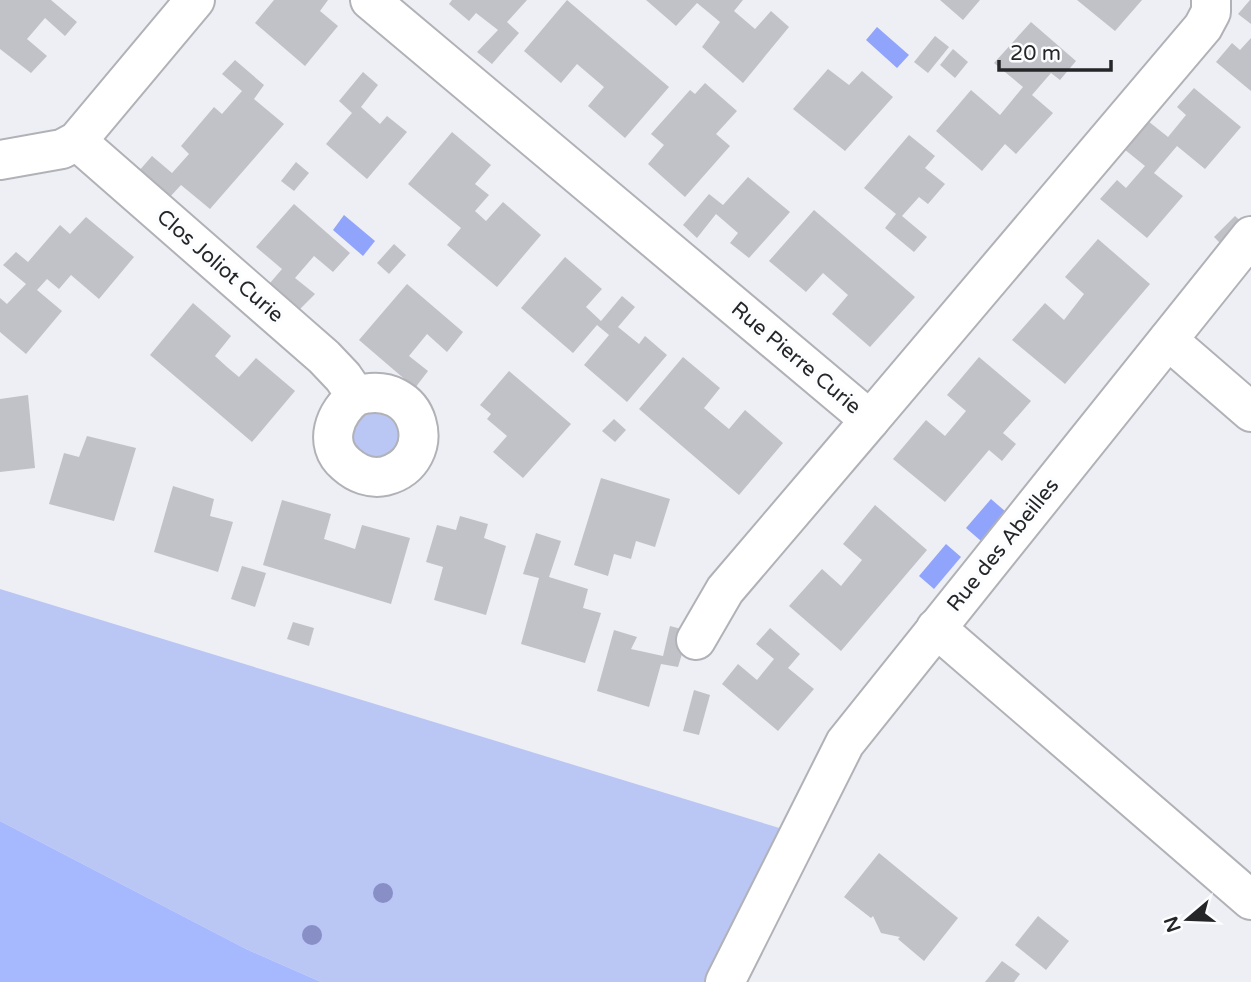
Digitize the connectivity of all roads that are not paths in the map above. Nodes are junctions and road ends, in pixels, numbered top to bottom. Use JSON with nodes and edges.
{"nodes":[{"id":1,"x":195,"y":0,"type":"edge"},
{"id":2,"x":370,"y":0,"type":"edge"},
{"id":3,"x":1211,"y":0,"type":"edge"},
{"id":4,"x":77,"y":141,"type":"junction"},
{"id":5,"x":0,"y":160,"type":"edge"},
{"id":6,"x":1251,"y":236,"type":"edge"},
{"id":7,"x":1168,"y":340,"type":"junction"},
{"id":8,"x":356,"y":396,"type":"dead end"},
{"id":9,"x":1251,"y":412,"type":"edge"},
{"id":10,"x":870,"y":420,"type":"junction"},
{"id":11,"x":936,"y":628,"type":"junction"},
{"id":12,"x":696,"y":640,"type":"dead end"},
{"id":13,"x":1251,"y":900,"type":"edge"},
{"id":14,"x":725,"y":982,"type":"edge"}],
"edges":[{"from":1,"to":4,"type":"street"},
{"from":2,"to":10,"type":"street","name":"Rue Pierre Curie"},
{"from":3,"to":10,"type":"street","name":"Rue Pierre Curie"},
{"from":4,"to":5,"type":"street"},
{"from":4,"to":8,"type":"street","name":"Clos Joliot Curie"},
{"from":6,"to":7,"type":"street","name":"Rue des Abeilles"},
{"from":7,"to":9,"type":"street"},
{"from":7,"to":11,"type":"street","name":"Rue des Abeilles"},
{"from":10,"to":12,"type":"street"},
{"from":11,"to":13,"type":"street","name":"Rue des Abeilles"},
{"from":11,"to":14,"type":"street"}]}
